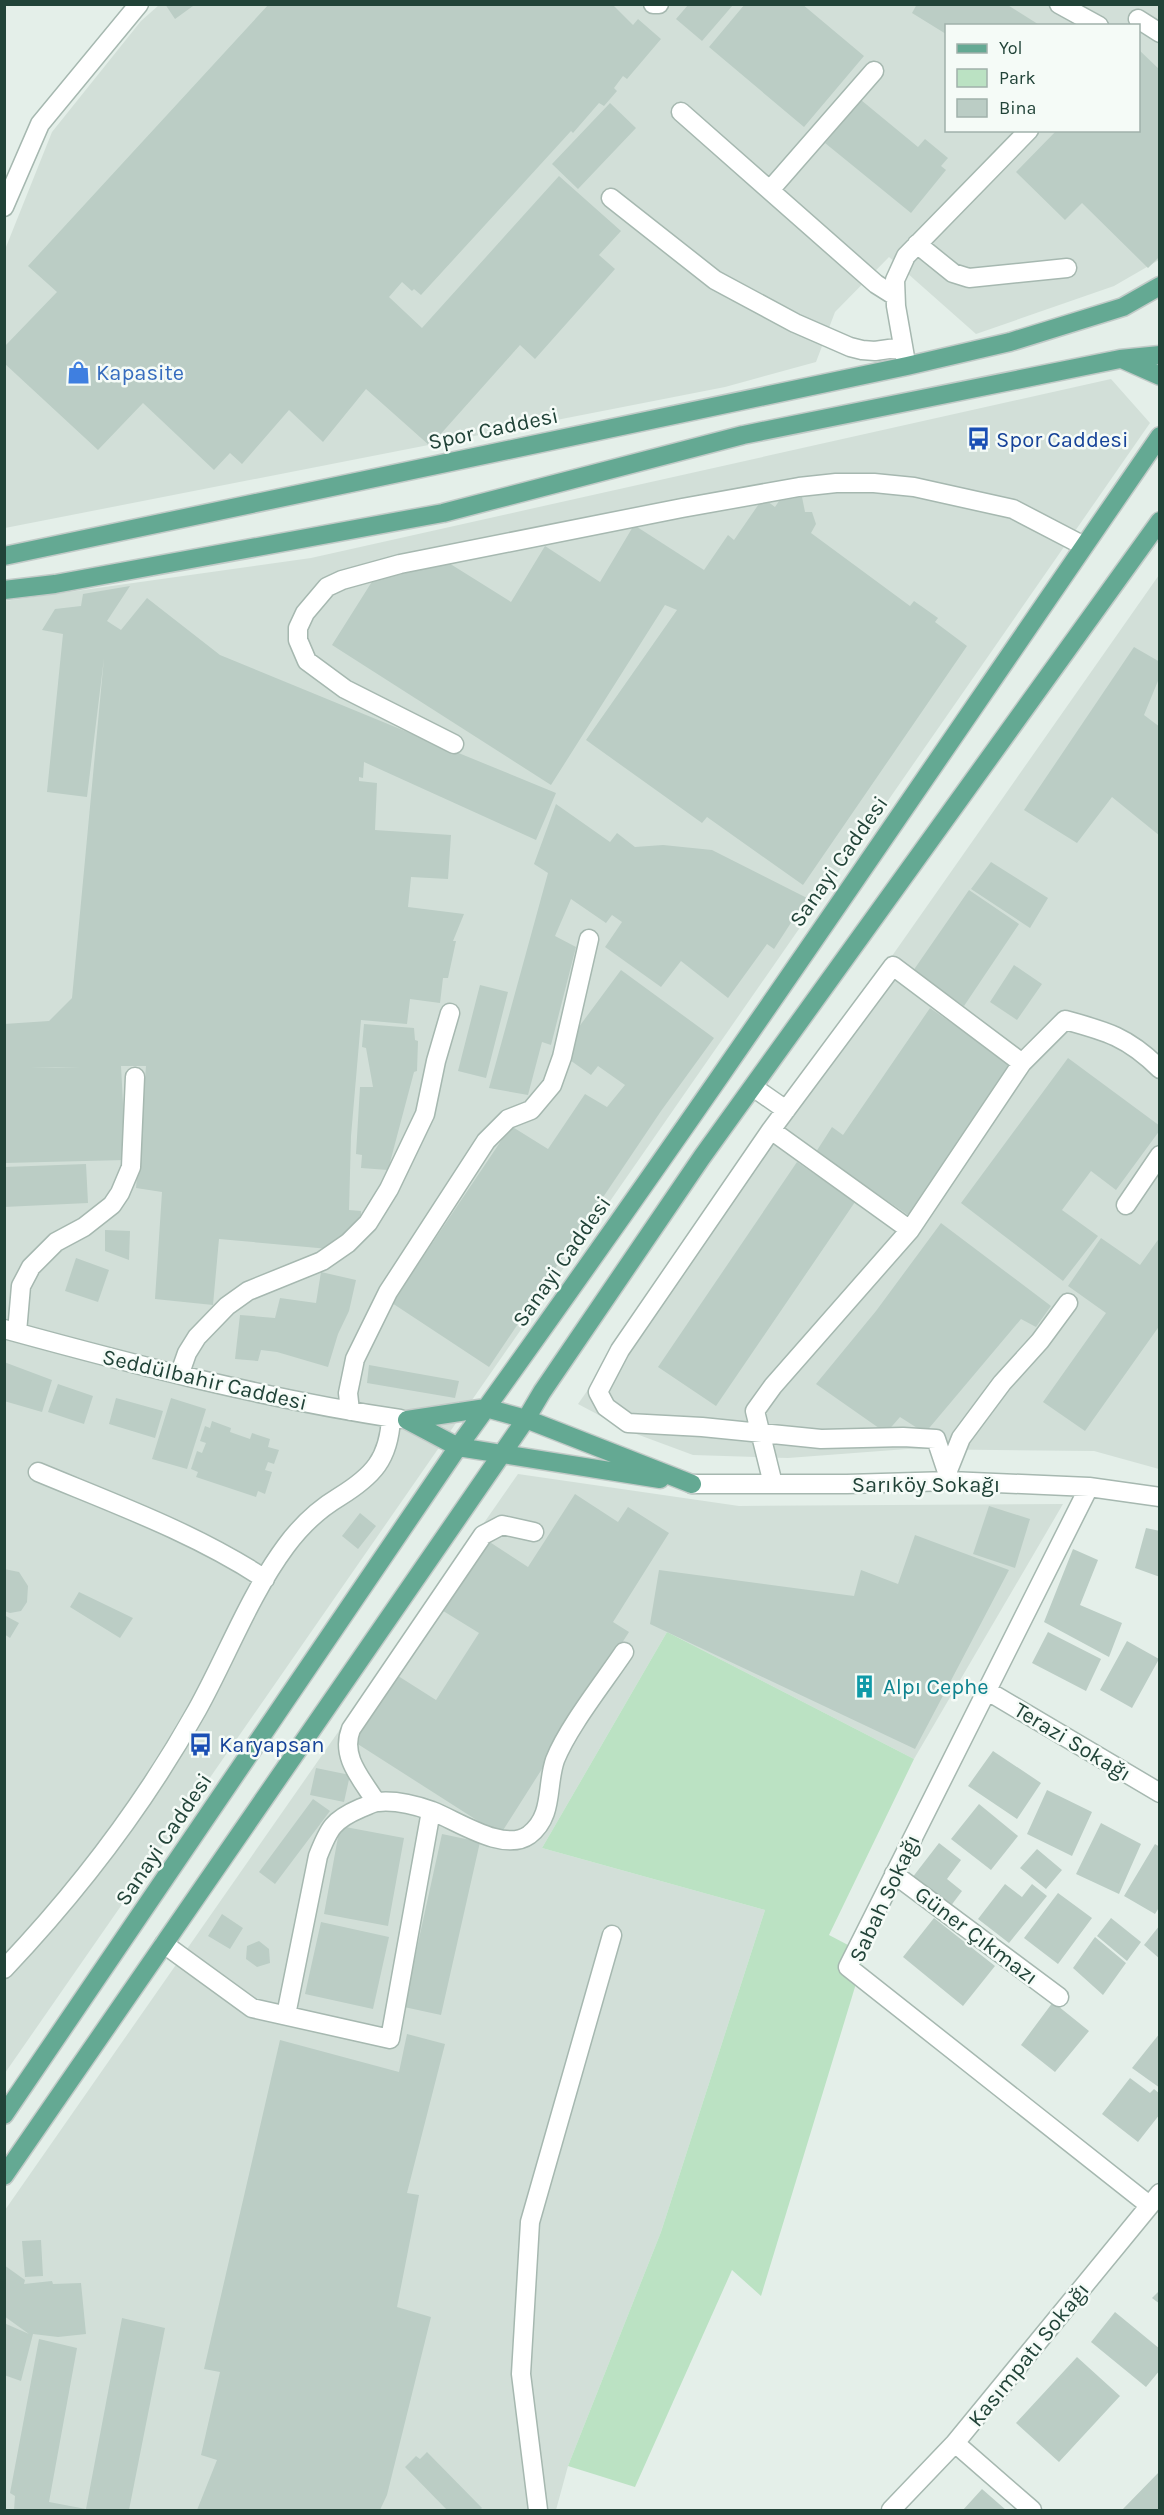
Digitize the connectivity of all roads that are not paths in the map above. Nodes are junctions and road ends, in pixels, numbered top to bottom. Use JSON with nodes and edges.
{"nodes":[{"id":1,"x":139,"y":4,"type":"edge"},
{"id":2,"x":652,"y":4,"type":"edge"},
{"id":3,"x":659,"y":4,"type":"edge"},
{"id":4,"x":1059,"y":4,"type":"edge"},
{"id":5,"x":1137,"y":16,"type":"edge"},
{"id":6,"x":1095,"y":24,"type":"edge"},
{"id":7,"x":1160,"y":33,"type":"edge"},
{"id":8,"x":874,"y":71,"type":"dead end"},
{"id":9,"x":681,"y":112,"type":"dead end"},
{"id":10,"x":1027,"y":132,"type":"edge"},
{"id":11,"x":770,"y":190,"type":"junction"},
{"id":12,"x":611,"y":198,"type":"dead end"},
{"id":13,"x":4,"y":207,"type":"edge"},
{"id":14,"x":917,"y":244,"type":"junction"},
{"id":15,"x":1067,"y":268,"type":"dead end"},
{"id":16,"x":1160,"y":286,"type":"edge"},
{"id":17,"x":895,"y":296,"type":"junction"},
{"id":18,"x":903,"y":347,"type":"junction"},
{"id":19,"x":1160,"y":355,"type":"edge"},
{"id":20,"x":1120,"y":359,"type":"junction"},
{"id":21,"x":907,"y":366,"type":"junction"},
{"id":22,"x":1160,"y":376,"type":"edge"},
{"id":23,"x":1160,"y":436,"type":"edge"},
{"id":24,"x":1160,"y":521,"type":"edge"},
{"id":25,"x":1084,"y":546,"type":"junction"},
{"id":26,"x":4,"y":556,"type":"edge"},
{"id":27,"x":4,"y":590,"type":"edge"},
{"id":28,"x":454,"y":744,"type":"dead end"},
{"id":29,"x":589,"y":939,"type":"dead end"},
{"id":30,"x":450,"y":1013,"type":"dead end"},
{"id":31,"x":1022,"y":1063,"type":"junction"},
{"id":32,"x":1160,"y":1069,"type":"edge"},
{"id":33,"x":135,"y":1077,"type":"dead end"},
{"id":34,"x":753,"y":1087,"type":"junction"},
{"id":35,"x":786,"y":1110,"type":"junction"},
{"id":36,"x":771,"y":1130,"type":"junction"},
{"id":37,"x":1160,"y":1155,"type":"edge"},
{"id":38,"x":1126,"y":1205,"type":"dead end"},
{"id":39,"x":910,"y":1230,"type":"junction"},
{"id":40,"x":1068,"y":1303,"type":"dead end"},
{"id":41,"x":11,"y":1331,"type":"edge"},
{"id":42,"x":180,"y":1373,"type":"junction"},
{"id":43,"x":486,"y":1408,"type":"junction"},
{"id":44,"x":350,"y":1411,"type":"junction"},
{"id":45,"x":399,"y":1419,"type":"junction"},
{"id":46,"x":526,"y":1419,"type":"junction"},
{"id":47,"x":759,"y":1432,"type":"junction"},
{"id":48,"x":458,"y":1447,"type":"junction"},
{"id":49,"x":502,"y":1455,"type":"junction"},
{"id":50,"x":38,"y":1472,"type":"dead end"},
{"id":51,"x":949,"y":1477,"type":"junction"},
{"id":52,"x":692,"y":1484,"type":"junction"},
{"id":53,"x":773,"y":1484,"type":"junction"},
{"id":54,"x":1089,"y":1486,"type":"junction"},
{"id":55,"x":1160,"y":1497,"type":"edge"},
{"id":56,"x":534,"y":1532,"type":"dead end"},
{"id":57,"x":265,"y":1579,"type":"junction"},
{"id":58,"x":624,"y":1652,"type":"dead end"},
{"id":59,"x":986,"y":1690,"type":"junction"},
{"id":60,"x":1160,"y":1793,"type":"edge"},
{"id":61,"x":376,"y":1802,"type":"junction"},
{"id":62,"x":431,"y":1811,"type":"junction"},
{"id":63,"x":894,"y":1874,"type":"junction"},
{"id":64,"x":612,"y":1935,"type":"dead end"},
{"id":65,"x":164,"y":1944,"type":"junction"},
{"id":66,"x":4,"y":1969,"type":"edge"},
{"id":67,"x":1059,"y":1997,"type":"dead end"},
{"id":68,"x":286,"y":2015,"type":"junction"},
{"id":69,"x":4,"y":2115,"type":"edge"},
{"id":70,"x":4,"y":2176,"type":"edge"},
{"id":71,"x":1154,"y":2199,"type":"edge"},
{"id":72,"x":955,"y":2443,"type":"junction"},
{"id":73,"x":538,"y":2511,"type":"edge"},
{"id":74,"x":891,"y":2511,"type":"edge"},
{"id":75,"x":1032,"y":2511,"type":"edge"}],
"edges":[{"from":1,"to":13,"type":"street"},
{"from":2,"to":3,"type":"street"},
{"from":4,"to":6,"type":"street"},
{"from":5,"to":7,"type":"street"},
{"from":8,"to":11,"type":"street"},
{"from":9,"to":11,"type":"street"},
{"from":10,"to":14,"type":"street"},
{"from":11,"to":17,"type":"street"},
{"from":12,"to":18,"type":"street"},
{"from":14,"to":15,"type":"street"},
{"from":14,"to":17,"type":"street"},
{"from":16,"to":21,"type":"main road","name":"Spor Caddesi"},
{"from":17,"to":18,"type":"street"},
{"from":18,"to":21,"type":"street"},
{"from":19,"to":20,"type":"main road"},
{"from":20,"to":22,"type":"main road"},
{"from":20,"to":27,"type":"main road"},
{"from":21,"to":26,"type":"main road","name":"Spor Caddesi"},
{"from":23,"to":25,"type":"main road","name":"Sanayi Caddesi"},
{"from":24,"to":34,"type":"main road"},
{"from":25,"to":28,"type":"street"},
{"from":25,"to":43,"type":"main road","name":"Sanayi Caddesi"},
{"from":29,"to":44,"type":"street"},
{"from":30,"to":42,"type":"street"},
{"from":31,"to":32,"type":"street"},
{"from":31,"to":35,"type":"street"},
{"from":31,"to":39,"type":"street"},
{"from":33,"to":41,"type":"street"},
{"from":34,"to":35,"type":"street"},
{"from":34,"to":46,"type":"main road"},
{"from":35,"to":36,"type":"street"},
{"from":36,"to":39,"type":"street"},
{"from":36,"to":47,"type":"street"},
{"from":37,"to":38,"type":"street"},
{"from":39,"to":47,"type":"street"},
{"from":40,"to":51,"type":"street"},
{"from":41,"to":42,"type":"street","name":"Seddülbahir Caddesi"},
{"from":42,"to":44,"type":"street","name":"Seddülbahir Caddesi"},
{"from":43,"to":45,"type":"main road"},
{"from":43,"to":46,"type":"main road"},
{"from":43,"to":48,"type":"main road","name":"Sanayi Caddesi"},
{"from":44,"to":45,"type":"street","name":"Seddülbahir Caddesi"},
{"from":45,"to":48,"type":"main road"},
{"from":45,"to":57,"type":"street"},
{"from":46,"to":49,"type":"main road"},
{"from":46,"to":52,"type":"main road"},
{"from":47,"to":51,"type":"street"},
{"from":47,"to":53,"type":"street"},
{"from":48,"to":49,"type":"main road"},
{"from":48,"to":69,"type":"main road","name":"Sanayi Caddesi"},
{"from":49,"to":52,"type":"main road"},
{"from":49,"to":65,"type":"main road"},
{"from":50,"to":57,"type":"street"},
{"from":51,"to":53,"type":"street","name":"Sarıköy Sokağı"},
{"from":51,"to":54,"type":"street","name":"Sarıköy Sokağı"},
{"from":52,"to":53,"type":"street","name":"Sarıköy Sokağı"},
{"from":54,"to":55,"type":"street","name":"Sarıköy Sokağı"},
{"from":54,"to":59,"type":"street","name":"Sabah Sokağı"},
{"from":56,"to":61,"type":"street"},
{"from":57,"to":66,"type":"street"},
{"from":58,"to":62,"type":"street"},
{"from":59,"to":60,"type":"street","name":"Terazi Sokağı"},
{"from":59,"to":63,"type":"street","name":"Sabah Sokağı"},
{"from":61,"to":62,"type":"street"},
{"from":61,"to":68,"type":"street"},
{"from":62,"to":68,"type":"street"},
{"from":63,"to":67,"type":"street","name":"Güner Çıkmazı"},
{"from":63,"to":71,"type":"street","name":"Sabah Sokağı"},
{"from":64,"to":73,"type":"street"},
{"from":65,"to":68,"type":"street"},
{"from":65,"to":70,"type":"main road"},
{"from":71,"to":72,"type":"street","name":"Kasımpatı Sokağı"},
{"from":72,"to":74,"type":"street","name":"Kasımpatı Sokağı"},
{"from":72,"to":75,"type":"street"}]}
